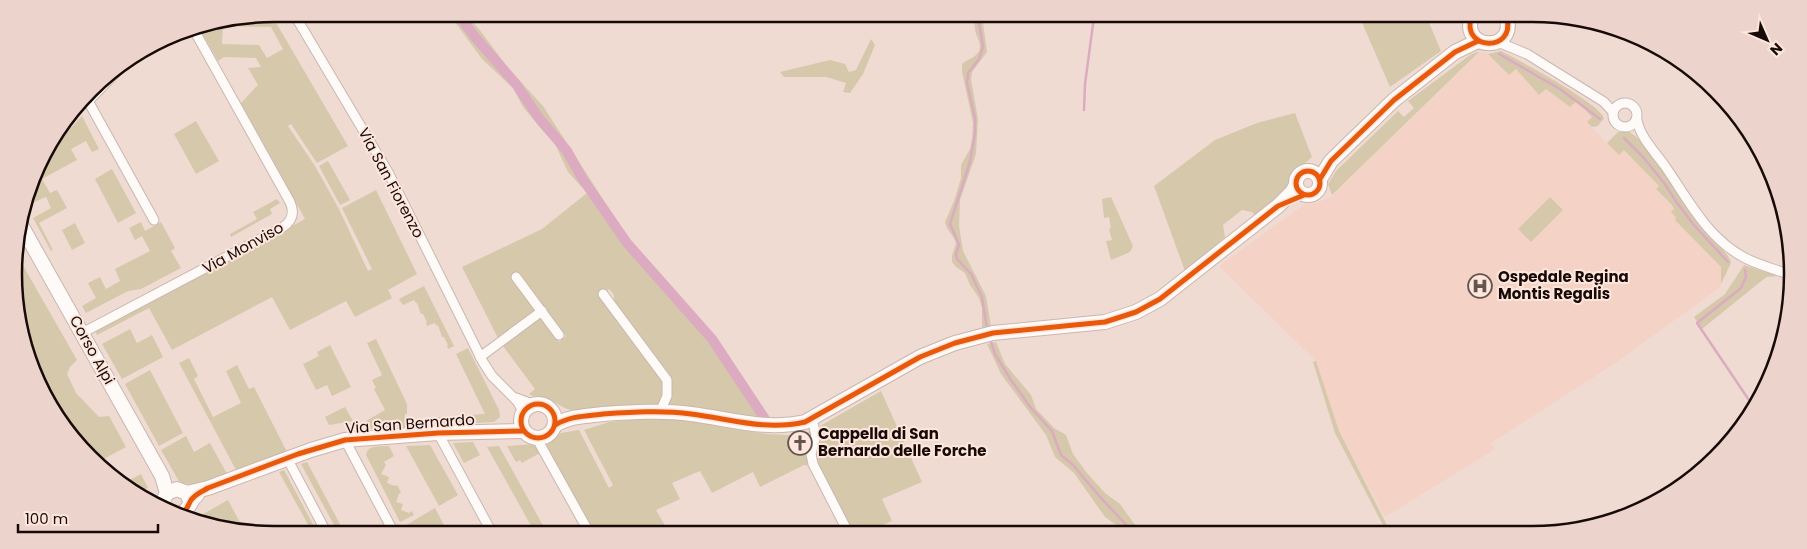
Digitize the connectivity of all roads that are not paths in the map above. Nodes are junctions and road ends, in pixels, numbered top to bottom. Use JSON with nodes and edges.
{"nodes":[{"id":1,"x":299,"y":22,"type":"edge"},
{"id":2,"x":1507,"y":24,"type":"edge"},
{"id":3,"x":1473,"y":30,"type":"edge"},
{"id":4,"x":197,"y":35,"type":"edge"},
{"id":5,"x":1498,"y":42,"type":"junction"},
{"id":6,"x":1527,"y":54,"type":"junction"},
{"id":7,"x":88,"y":104,"type":"edge"},
{"id":8,"x":1616,"y":108,"type":"junction"},
{"id":9,"x":1637,"y":120,"type":"junction"},
{"id":10,"x":1628,"y":128,"type":"junction"},
{"id":11,"x":1644,"y":138,"type":"junction"},
{"id":12,"x":1317,"y":175,"type":"junction"},
{"id":13,"x":1300,"y":190,"type":"junction"},
{"id":14,"x":154,"y":220,"type":"dead end"},
{"id":15,"x":26,"y":234,"type":"edge"},
{"id":16,"x":1784,"y":272,"type":"edge"},
{"id":17,"x":516,"y":277,"type":"dead end"},
{"id":18,"x":603,"y":294,"type":"dead end"},
{"id":19,"x":542,"y":311,"type":"junction"},
{"id":20,"x":82,"y":333,"type":"junction"},
{"id":21,"x":559,"y":335,"type":"dead end"},
{"id":22,"x":480,"y":358,"type":"junction"},
{"id":23,"x":660,"y":412,"type":"junction"},
{"id":24,"x":525,"y":417,"type":"junction"},
{"id":25,"x":554,"y":419,"type":"junction"},
{"id":26,"x":812,"y":419,"type":"junction"},
{"id":27,"x":438,"y":433,"type":"junction"},
{"id":28,"x":345,"y":440,"type":"junction"},
{"id":29,"x":542,"y":442,"type":"junction"},
{"id":30,"x":287,"y":458,"type":"junction"},
{"id":31,"x":177,"y":503,"type":"edge"},
{"id":32,"x":323,"y":526,"type":"edge"},
{"id":33,"x":391,"y":526,"type":"edge"},
{"id":34,"x":488,"y":526,"type":"edge"},
{"id":35,"x":585,"y":526,"type":"edge"},
{"id":36,"x":845,"y":526,"type":"edge"}],
"edges":[{"from":1,"to":22,"type":"street","name":"Via San Fiorenzo"},
{"from":2,"to":5,"type":"street"},
{"from":2,"to":6,"type":"street"},
{"from":3,"to":5,"type":"street"},
{"from":3,"to":12,"type":"street"},
{"from":4,"to":20,"type":"street","name":"Via Monviso"},
{"from":5,"to":6,"type":"street"},
{"from":6,"to":8,"type":"street"},
{"from":7,"to":14,"type":"street"},
{"from":8,"to":9,"type":"street"},
{"from":8,"to":10,"type":"street"},
{"from":9,"to":10,"type":"street"},
{"from":9,"to":11,"type":"street"},
{"from":10,"to":11,"type":"street"},
{"from":11,"to":16,"type":"street"},
{"from":12,"to":13,"type":"street"},
{"from":12,"to":13,"type":"street"},
{"from":13,"to":26,"type":"street"},
{"from":15,"to":20,"type":"street","name":"Corso Alpi"},
{"from":17,"to":19,"type":"street"},
{"from":18,"to":23,"type":"street"},
{"from":19,"to":21,"type":"street"},
{"from":19,"to":22,"type":"street"},
{"from":20,"to":31,"type":"street","name":"Corso Alpi"},
{"from":22,"to":24,"type":"street","name":"Via San Fiorenzo"},
{"from":23,"to":25,"type":"street"},
{"from":23,"to":26,"type":"street"},
{"from":24,"to":25,"type":"street"},
{"from":24,"to":27,"type":"street","name":"Via San Bernardo"},
{"from":24,"to":29,"type":"street"},
{"from":25,"to":29,"type":"street"},
{"from":26,"to":36,"type":"street"},
{"from":27,"to":28,"type":"street","name":"Via San Bernardo"},
{"from":27,"to":34,"type":"street","name":"Via San Bernardo"},
{"from":28,"to":30,"type":"street","name":"Via San Bernardo"},
{"from":28,"to":33,"type":"street"},
{"from":29,"to":35,"type":"street"},
{"from":30,"to":31,"type":"street","name":"Via San Bernardo"},
{"from":30,"to":32,"type":"street"}]}
